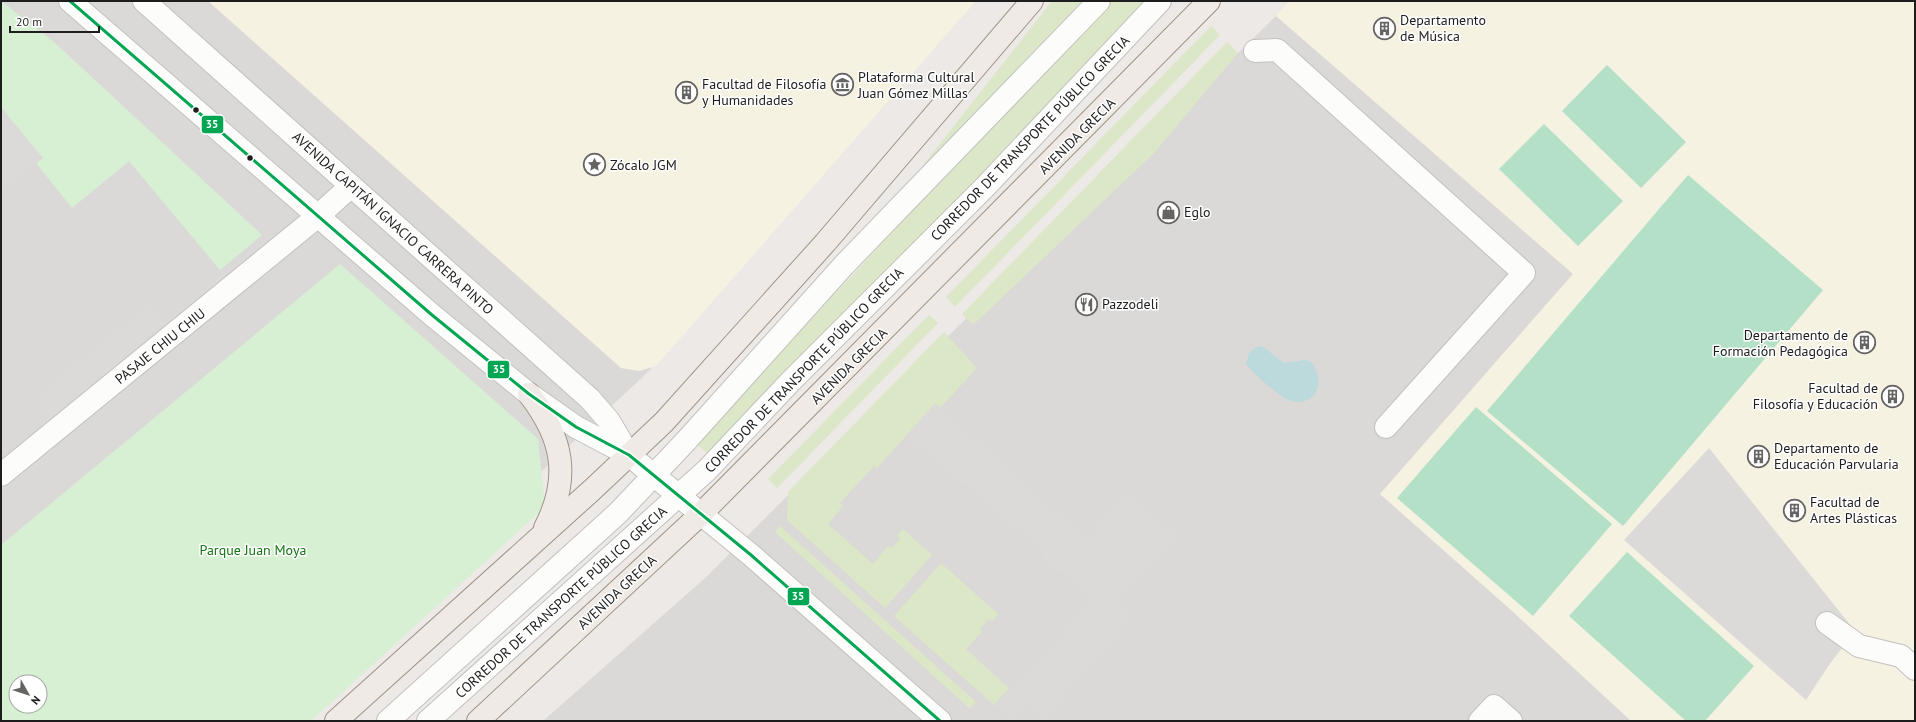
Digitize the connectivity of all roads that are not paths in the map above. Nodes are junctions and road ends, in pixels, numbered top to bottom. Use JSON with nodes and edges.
{"nodes":[{"id":1,"x":70,"y":1,"type":"edge"},
{"id":2,"x":144,"y":1,"type":"edge"},
{"id":3,"x":1032,"y":1,"type":"edge"},
{"id":4,"x":1099,"y":1,"type":"edge"},
{"id":5,"x":1160,"y":1,"type":"edge"},
{"id":6,"x":1209,"y":1,"type":"edge"},
{"id":7,"x":1255,"y":51,"type":"dead end"},
{"id":8,"x":352,"y":186,"type":"junction"},
{"id":9,"x":318,"y":216,"type":"junction"},
{"id":10,"x":529,"y":394,"type":"junction"},
{"id":11,"x":1386,"y":427,"type":"dead end"},
{"id":12,"x":629,"y":455,"type":"junction"},
{"id":13,"x":1,"y":475,"type":"edge"},
{"id":14,"x":654,"y":475,"type":"junction"},
{"id":15,"x":679,"y":496,"type":"junction"},
{"id":16,"x":701,"y":514,"type":"junction"},
{"id":17,"x":542,"y":535,"type":"junction"},
{"id":18,"x":1827,"y":623,"type":"dead end"},
{"id":19,"x":1915,"y":669,"type":"edge"},
{"id":20,"x":336,"y":721,"type":"edge"},
{"id":21,"x":388,"y":721,"type":"edge"},
{"id":22,"x":428,"y":721,"type":"edge"},
{"id":23,"x":478,"y":721,"type":"edge"},
{"id":24,"x":940,"y":721,"type":"edge"},
{"id":25,"x":1480,"y":721,"type":"edge"},
{"id":26,"x":1511,"y":721,"type":"edge"}],
"edges":[{"from":1,"to":9,"type":"street","name":"AVENIDA CAPITÁN IGNACIO CARRERA PINTO"},
{"from":2,"to":8,"type":"street","name":"AVENIDA CAPITÁN IGNACIO CARRERA PINTO"},
{"from":3,"to":12,"type":"main road"},
{"from":4,"to":14,"type":"street","name":"CORREDOR DE TRANSPORTE PÚBLICO GRECIA"},
{"from":5,"to":15,"type":"street","name":"CORREDOR DE TRANSPORTE PÚBLICO GRECIA"},
{"from":6,"to":16,"type":"main road","name":"AVENIDA GRECIA"},
{"from":7,"to":11,"type":"street"},
{"from":8,"to":9,"type":"street","name":"PASAJE CHIU CHIU"},
{"from":8,"to":12,"type":"street","name":"AVENIDA CAPITÁN IGNACIO CARRERA PINTO"},
{"from":9,"to":10,"type":"street","name":"AVENIDA CAPITÁN IGNACIO CARRERA PINTO"},
{"from":9,"to":13,"type":"street","name":"PASAJE CHIU CHIU"},
{"from":10,"to":12,"type":"street","name":"AVENIDA CAPITÁN IGNACIO CARRERA PINTO"},
{"from":10,"to":17,"type":"main road"},
{"from":12,"to":14,"type":"street","name":"AVENIDA CAPITÁN IGNACIO CARRERA PINTO"},
{"from":12,"to":17,"type":"main road"},
{"from":14,"to":15,"type":"street","name":"AVENIDA CAPITÁN IGNACIO CARRERA PINTO"},
{"from":14,"to":21,"type":"street","name":"CORREDOR DE TRANSPORTE PÚBLICO GRECIA"},
{"from":15,"to":16,"type":"street","name":"AVENIDA CAPITÁN IGNACIO CARRERA PINTO"},
{"from":15,"to":22,"type":"street","name":"CORREDOR DE TRANSPORTE PÚBLICO GRECIA"},
{"from":16,"to":23,"type":"main road","name":"AVENIDA GRECIA"},
{"from":16,"to":24,"type":"street","name":"AVENIDA CAPITÁN IGNACIO CARRERA PINTO"},
{"from":17,"to":20,"type":"main road"},
{"from":18,"to":19,"type":"street"},
{"from":25,"to":26,"type":"street"}]}
